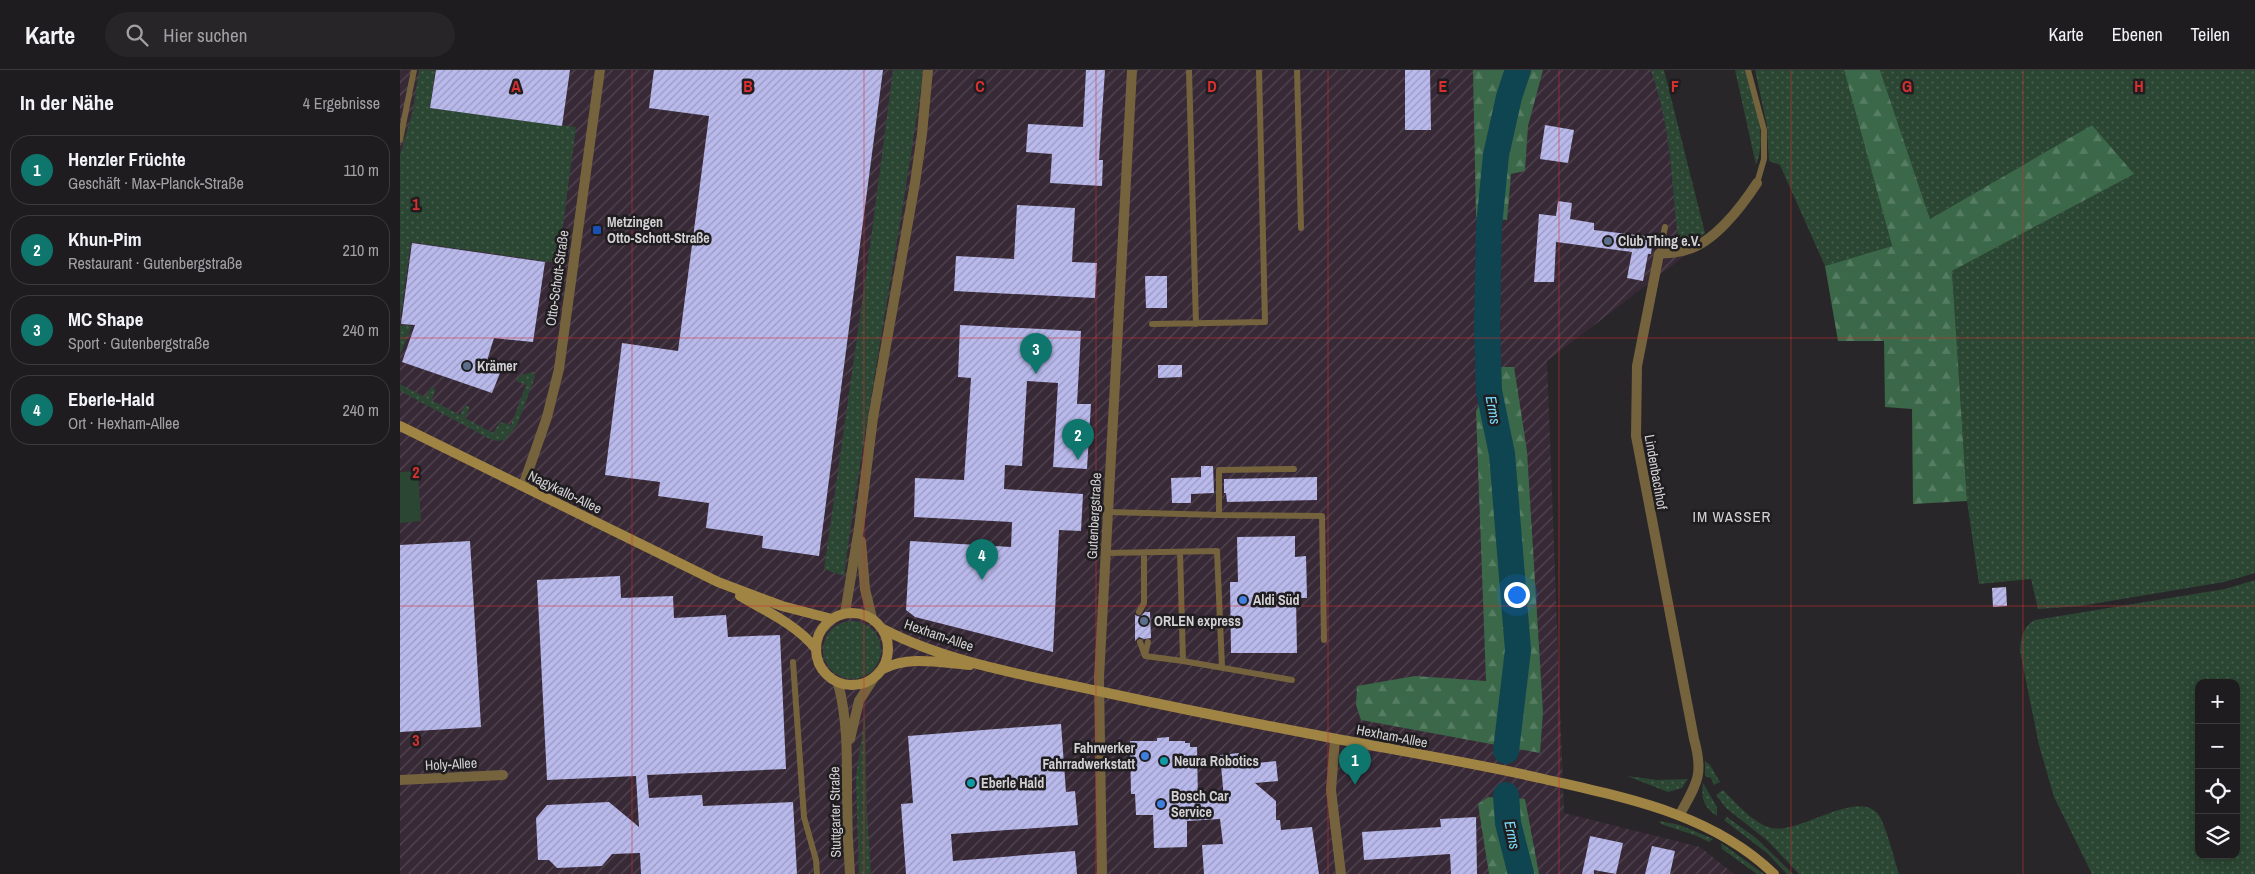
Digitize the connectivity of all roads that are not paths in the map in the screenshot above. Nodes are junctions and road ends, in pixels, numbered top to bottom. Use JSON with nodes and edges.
{"nodes":[{"id":1,"x":414,"y":70,"type":"edge"},
{"id":2,"x":600,"y":70,"type":"edge"},
{"id":3,"x":928,"y":70,"type":"edge"},
{"id":4,"x":1132,"y":70,"type":"edge"},
{"id":5,"x":1189,"y":70,"type":"edge"},
{"id":6,"x":1259,"y":70,"type":"edge"},
{"id":7,"x":1297,"y":70,"type":"edge"},
{"id":8,"x":1748,"y":70,"type":"edge"},
{"id":9,"x":400,"y":140,"type":"edge"},
{"id":10,"x":1757,"y":183,"type":"joint"},
{"id":11,"x":1665,"y":227,"type":"dead end"},
{"id":12,"x":1301,"y":228,"type":"dead end"},
{"id":13,"x":1658,"y":254,"type":"junction"},
{"id":14,"x":1152,"y":324,"type":"dead end"},
{"id":15,"x":1196,"y":324,"type":"junction"},
{"id":16,"x":400,"y":426,"type":"edge"},
{"id":17,"x":1294,"y":469,"type":"dead end"},
{"id":18,"x":523,"y":486,"type":"junction"},
{"id":19,"x":1108,"y":512,"type":"junction"},
{"id":20,"x":1219,"y":515,"type":"junction"},
{"id":21,"x":859,"y":528,"type":"junction"},
{"id":22,"x":1180,"y":552,"type":"junction"},
{"id":23,"x":1106,"y":553,"type":"junction"},
{"id":24,"x":1144,"y":553,"type":"junction"},
{"id":25,"x":718,"y":582,"type":"junction"},
{"id":26,"x":1144,"y":603,"type":"junction"},
{"id":27,"x":1139,"y":612,"type":"dead end"},
{"id":28,"x":1148,"y":612,"type":"dead end"},
{"id":29,"x":845,"y":613,"type":"junction"},
{"id":30,"x":872,"y":618,"type":"junction"},
{"id":31,"x":832,"y":619,"type":"junction"},
{"id":32,"x":882,"y":628,"type":"junction"},
{"id":33,"x":1324,"y":640,"type":"dead end"},
{"id":34,"x":1140,"y":642,"type":"dead end"},
{"id":35,"x":1148,"y":642,"type":"dead end"},
{"id":36,"x":816,"y":649,"type":"junction"},
{"id":37,"x":1145,"y":656,"type":"junction"},
{"id":38,"x":1183,"y":661,"type":"junction"},
{"id":39,"x":793,"y":662,"type":"dead end"},
{"id":40,"x":987,"y":666,"type":"junction"},
{"id":41,"x":1222,"y":667,"type":"junction"},
{"id":42,"x":883,"y":669,"type":"junction"},
{"id":43,"x":873,"y":679,"type":"junction"},
{"id":44,"x":1292,"y":680,"type":"dead end"},
{"id":45,"x":838,"y":682,"type":"junction"},
{"id":46,"x":1099,"y":691,"type":"junction"},
{"id":47,"x":1335,"y":739,"type":"junction"},
{"id":48,"x":848,"y":750,"type":"junction"},
{"id":49,"x":503,"y":775,"type":"dead end"},
{"id":50,"x":400,"y":780,"type":"edge"},
{"id":51,"x":1680,"y":814,"type":"junction"},
{"id":52,"x":817,"y":874,"type":"edge"},
{"id":53,"x":850,"y":874,"type":"edge"},
{"id":54,"x":1102,"y":874,"type":"edge"},
{"id":55,"x":1341,"y":874,"type":"edge"},
{"id":56,"x":1774,"y":874,"type":"edge"}],
"edges":[{"from":1,"to":9,"type":"lane"},
{"from":2,"to":18,"type":"street","name":"Otto-Schott-Straße"},
{"from":3,"to":21,"type":"street"},
{"from":4,"to":19,"type":"street","name":"Gutenbergstraße"},
{"from":5,"to":15,"type":"lane"},
{"from":6,"to":15,"type":"lane"},
{"from":7,"to":12,"type":"lane"},
{"from":8,"to":10,"type":"lane"},
{"from":10,"to":13,"type":"street"},
{"from":11,"to":13,"type":"lane"},
{"from":13,"to":51,"type":"street","name":"Lindenbachhof"},
{"from":14,"to":15,"type":"lane"},
{"from":16,"to":18,"type":"main road","name":"Nagykallo-Allee"},
{"from":17,"to":20,"type":"lane"},
{"from":18,"to":25,"type":"main road","name":"Nagykallo-Allee"},
{"from":19,"to":20,"type":"lane"},
{"from":19,"to":23,"type":"street","name":"Gutenbergstraße"},
{"from":20,"to":33,"type":"lane"},
{"from":21,"to":29,"type":"street"},
{"from":21,"to":30,"type":"street"},
{"from":22,"to":24,"type":"lane"},
{"from":22,"to":38,"type":"lane"},
{"from":22,"to":41,"type":"lane"},
{"from":23,"to":24,"type":"lane"},
{"from":23,"to":46,"type":"street","name":"Gutenbergstraße"},
{"from":24,"to":26,"type":"lane"},
{"from":25,"to":31,"type":"main road","name":"Nagykallo-Allee"},
{"from":25,"to":36,"type":"main road","name":"Nagykallo-Allee"},
{"from":26,"to":27,"type":"lane"},
{"from":26,"to":28,"type":"lane"},
{"from":29,"to":30,"type":"main road"},
{"from":29,"to":31,"type":"main road"},
{"from":30,"to":32,"type":"main road"},
{"from":31,"to":36,"type":"main road"},
{"from":32,"to":40,"type":"main road","name":"Hexham-Allee"},
{"from":32,"to":42,"type":"main road"},
{"from":34,"to":37,"type":"lane"},
{"from":35,"to":37,"type":"lane"},
{"from":36,"to":45,"type":"main road"},
{"from":37,"to":38,"type":"lane"},
{"from":38,"to":41,"type":"lane"},
{"from":39,"to":52,"type":"lane"},
{"from":40,"to":42,"type":"main road","name":"Hexham-Allee"},
{"from":40,"to":46,"type":"main road","name":"Hexham-Allee"},
{"from":41,"to":44,"type":"lane"},
{"from":42,"to":43,"type":"main road"},
{"from":43,"to":45,"type":"main road"},
{"from":43,"to":48,"type":"street","name":"Stuttgarter Straße"},
{"from":45,"to":48,"type":"street","name":"Stuttgarter Straße"},
{"from":46,"to":47,"type":"main road","name":"Hexham-Allee"},
{"from":46,"to":54,"type":"street","name":"Gutenbergstraße"},
{"from":47,"to":51,"type":"main road","name":"Hexham-Allee"},
{"from":47,"to":55,"type":"street"},
{"from":48,"to":53,"type":"street","name":"Stuttgarter Straße"},
{"from":49,"to":50,"type":"street","name":"Holy-Allee"},
{"from":51,"to":56,"type":"main road","name":"Hexham-Allee"}]}
